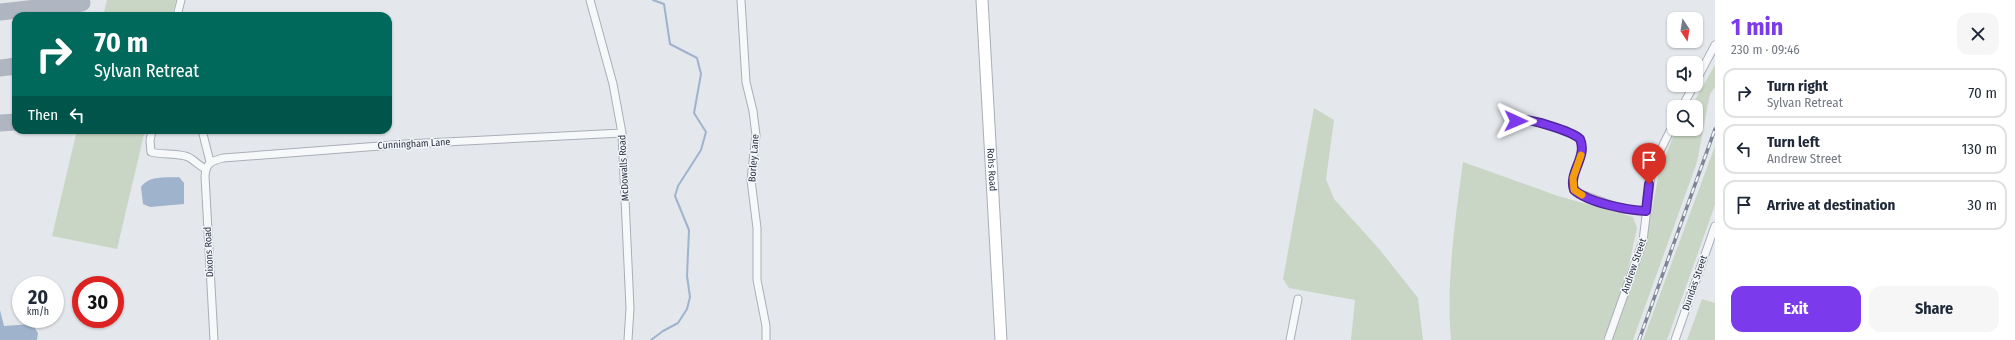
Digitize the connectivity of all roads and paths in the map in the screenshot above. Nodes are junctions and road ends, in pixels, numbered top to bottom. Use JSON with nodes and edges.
{"nodes":[{"id":1,"x":181,"y":0,"type":"edge"},
{"id":2,"x":590,"y":0,"type":"edge"},
{"id":3,"x":741,"y":0,"type":"edge"},
{"id":4,"x":982,"y":0,"type":"edge"},
{"id":5,"x":178,"y":12,"type":"edge"},
{"id":6,"x":1715,"y":45,"type":"edge"},
{"id":7,"x":1703,"y":68,"type":"edge"},
{"id":8,"x":1516,"y":121,"type":"dead end"},
{"id":9,"x":622,"y":133,"type":"junction"},
{"id":10,"x":151,"y":134,"type":"edge"},
{"id":11,"x":203,"y":134,"type":"edge"},
{"id":12,"x":1668,"y":136,"type":"edge"},
{"id":13,"x":208,"y":165,"type":"junction"},
{"id":14,"x":1646,"y":211,"type":"junction"},
{"id":15,"x":1715,"y":226,"type":"edge"},
{"id":16,"x":1298,"y":299,"type":"dead end"},
{"id":17,"x":214,"y":340,"type":"edge"},
{"id":18,"x":628,"y":340,"type":"edge"},
{"id":19,"x":766,"y":340,"type":"edge"},
{"id":20,"x":1001,"y":340,"type":"edge"},
{"id":21,"x":1290,"y":340,"type":"edge"},
{"id":22,"x":1608,"y":340,"type":"edge"},
{"id":23,"x":1675,"y":340,"type":"edge"}],
"edges":[{"from":1,"to":5,"type":"street"},
{"from":2,"to":9,"type":"street","name":"McDowalls Road"},
{"from":3,"to":19,"type":"street","name":"Borley Lane"},
{"from":4,"to":20,"type":"street","name":"Rohs Road"},
{"from":6,"to":7,"type":"street"},
{"from":8,"to":14,"type":"street"},
{"from":9,"to":13,"type":"street","name":"Cunningham Lane"},
{"from":9,"to":18,"type":"street","name":"McDowalls Road"},
{"from":10,"to":13,"type":"street"},
{"from":11,"to":13,"type":"street","name":"Dixons Road"},
{"from":12,"to":14,"type":"street","name":"Andrew Street"},
{"from":13,"to":17,"type":"street","name":"Dixons Road"},
{"from":14,"to":22,"type":"street","name":"Andrew Street"},
{"from":15,"to":23,"type":"street","name":"Dundas Street"},
{"from":16,"to":21,"type":"street"}]}
